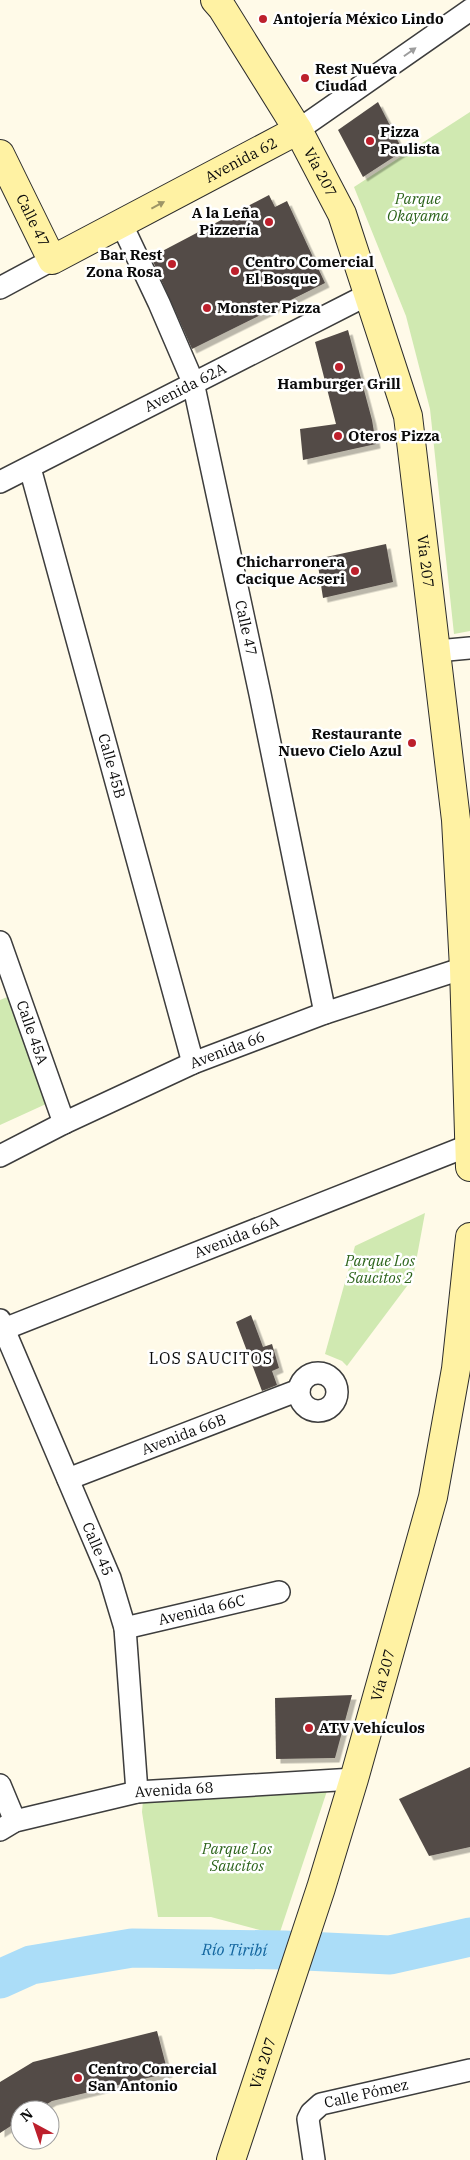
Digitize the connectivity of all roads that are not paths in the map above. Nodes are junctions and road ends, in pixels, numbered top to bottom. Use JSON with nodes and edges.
{"nodes":[{"id":1,"x":215,"y":0,"type":"edge"},
{"id":2,"x":465,"y":12,"type":"edge"},
{"id":3,"x":298,"y":130,"type":"junction"},
{"id":4,"x":0,"y":154,"type":"edge"},
{"id":5,"x":122,"y":225,"type":"junction"},
{"id":6,"x":52,"y":260,"type":"junction"},
{"id":7,"x":0,"y":288,"type":"edge"},
{"id":8,"x":369,"y":294,"type":"junction"},
{"id":9,"x":193,"y":382,"type":"junction"},
{"id":10,"x":30,"y":468,"type":"junction"},
{"id":11,"x":0,"y":482,"type":"edge"},
{"id":12,"x":470,"y":648,"type":"edge"},
{"id":13,"x":437,"y":651,"type":"junction"},
{"id":14,"x":456,"y":820,"type":"junction"},
{"id":15,"x":470,"y":844,"type":"edge"},
{"id":16,"x":0,"y":942,"type":"edge"},
{"id":17,"x":464,"y":968,"type":"junction"},
{"id":18,"x":325,"y":1013,"type":"junction"},
{"id":19,"x":193,"y":1063,"type":"junction"},
{"id":20,"x":64,"y":1123,"type":"junction"},
{"id":21,"x":470,"y":1145,"type":"edge"},
{"id":22,"x":0,"y":1156,"type":"edge"},
{"id":23,"x":470,"y":1167,"type":"edge"},
{"id":24,"x":470,"y":1237,"type":"edge"},
{"id":25,"x":2,"y":1325,"type":"edge"},
{"id":26,"x":299,"y":1390,"type":"dead end"},
{"id":27,"x":68,"y":1479,"type":"junction"},
{"id":28,"x":280,"y":1592,"type":"dead end"},
{"id":29,"x":124,"y":1628,"type":"junction"},
{"id":30,"x":354,"y":1779,"type":"junction"},
{"id":31,"x":0,"y":1785,"type":"edge"},
{"id":32,"x":137,"y":1792,"type":"junction"},
{"id":33,"x":8,"y":1825,"type":"edge"},
{"id":34,"x":470,"y":2070,"type":"edge"},
{"id":35,"x":231,"y":2160,"type":"edge"},
{"id":36,"x":314,"y":2160,"type":"edge"}],
"edges":[{"from":1,"to":3,"type":"main road","name":"Vía 207"},
{"from":3,"to":2,"type":"street","name":"Avenida 62","one_way":true},
{"from":5,"to":3,"type":"main road","name":"Avenida 62","one_way":true},
{"from":3,"to":8,"type":"main road","name":"Vía 207"},
{"from":4,"to":6,"type":"main road","name":"Calle 47"},
{"from":5,"to":6,"type":"main road","name":"Avenida 62"},
{"from":5,"to":9,"type":"street","name":"Calle 47"},
{"from":6,"to":7,"type":"street","name":"Avenida 62"},
{"from":8,"to":9,"type":"street","name":"Avenida 62A"},
{"from":8,"to":13,"type":"main road","name":"Vía 207"},
{"from":9,"to":10,"type":"street","name":"Avenida 62A"},
{"from":9,"to":18,"type":"street","name":"Calle 47"},
{"from":10,"to":11,"type":"street","name":"Avenida 62A"},
{"from":10,"to":19,"type":"street","name":"Calle 45B"},
{"from":12,"to":13,"type":"street"},
{"from":13,"to":14,"type":"main road","name":"Vía 207"},
{"from":14,"to":15,"type":"street"},
{"from":14,"to":17,"type":"main road","name":"Vía 207"},
{"from":16,"to":20,"type":"street","name":"Calle 45A"},
{"from":17,"to":18,"type":"street","name":"Avenida 66"},
{"from":17,"to":21,"type":"main road","name":"Vía 207"},
{"from":18,"to":19,"type":"street","name":"Avenida 66"},
{"from":19,"to":20,"type":"street","name":"Avenida 66"},
{"from":20,"to":22,"type":"street","name":"Avenida 66"},
{"from":21,"to":23,"type":"main road","name":"Vía 207"},
{"from":21,"to":25,"type":"street","name":"Avenida 66A"},
{"from":24,"to":30,"type":"main road","name":"Vía 207"},
{"from":25,"to":27,"type":"street","name":"Calle 45"},
{"from":26,"to":27,"type":"street","name":"Avenida 66B"},
{"from":27,"to":29,"type":"street","name":"Calle 45"},
{"from":28,"to":29,"type":"street","name":"Avenida 66C"},
{"from":29,"to":32,"type":"street","name":"Calle 45"},
{"from":30,"to":32,"type":"street","name":"Avenida 68"},
{"from":30,"to":35,"type":"main road","name":"Vía 207"},
{"from":31,"to":33,"type":"street"},
{"from":32,"to":33,"type":"street","name":"Avenida 68"},
{"from":34,"to":36,"type":"street","name":"Calle Pómez"}]}
